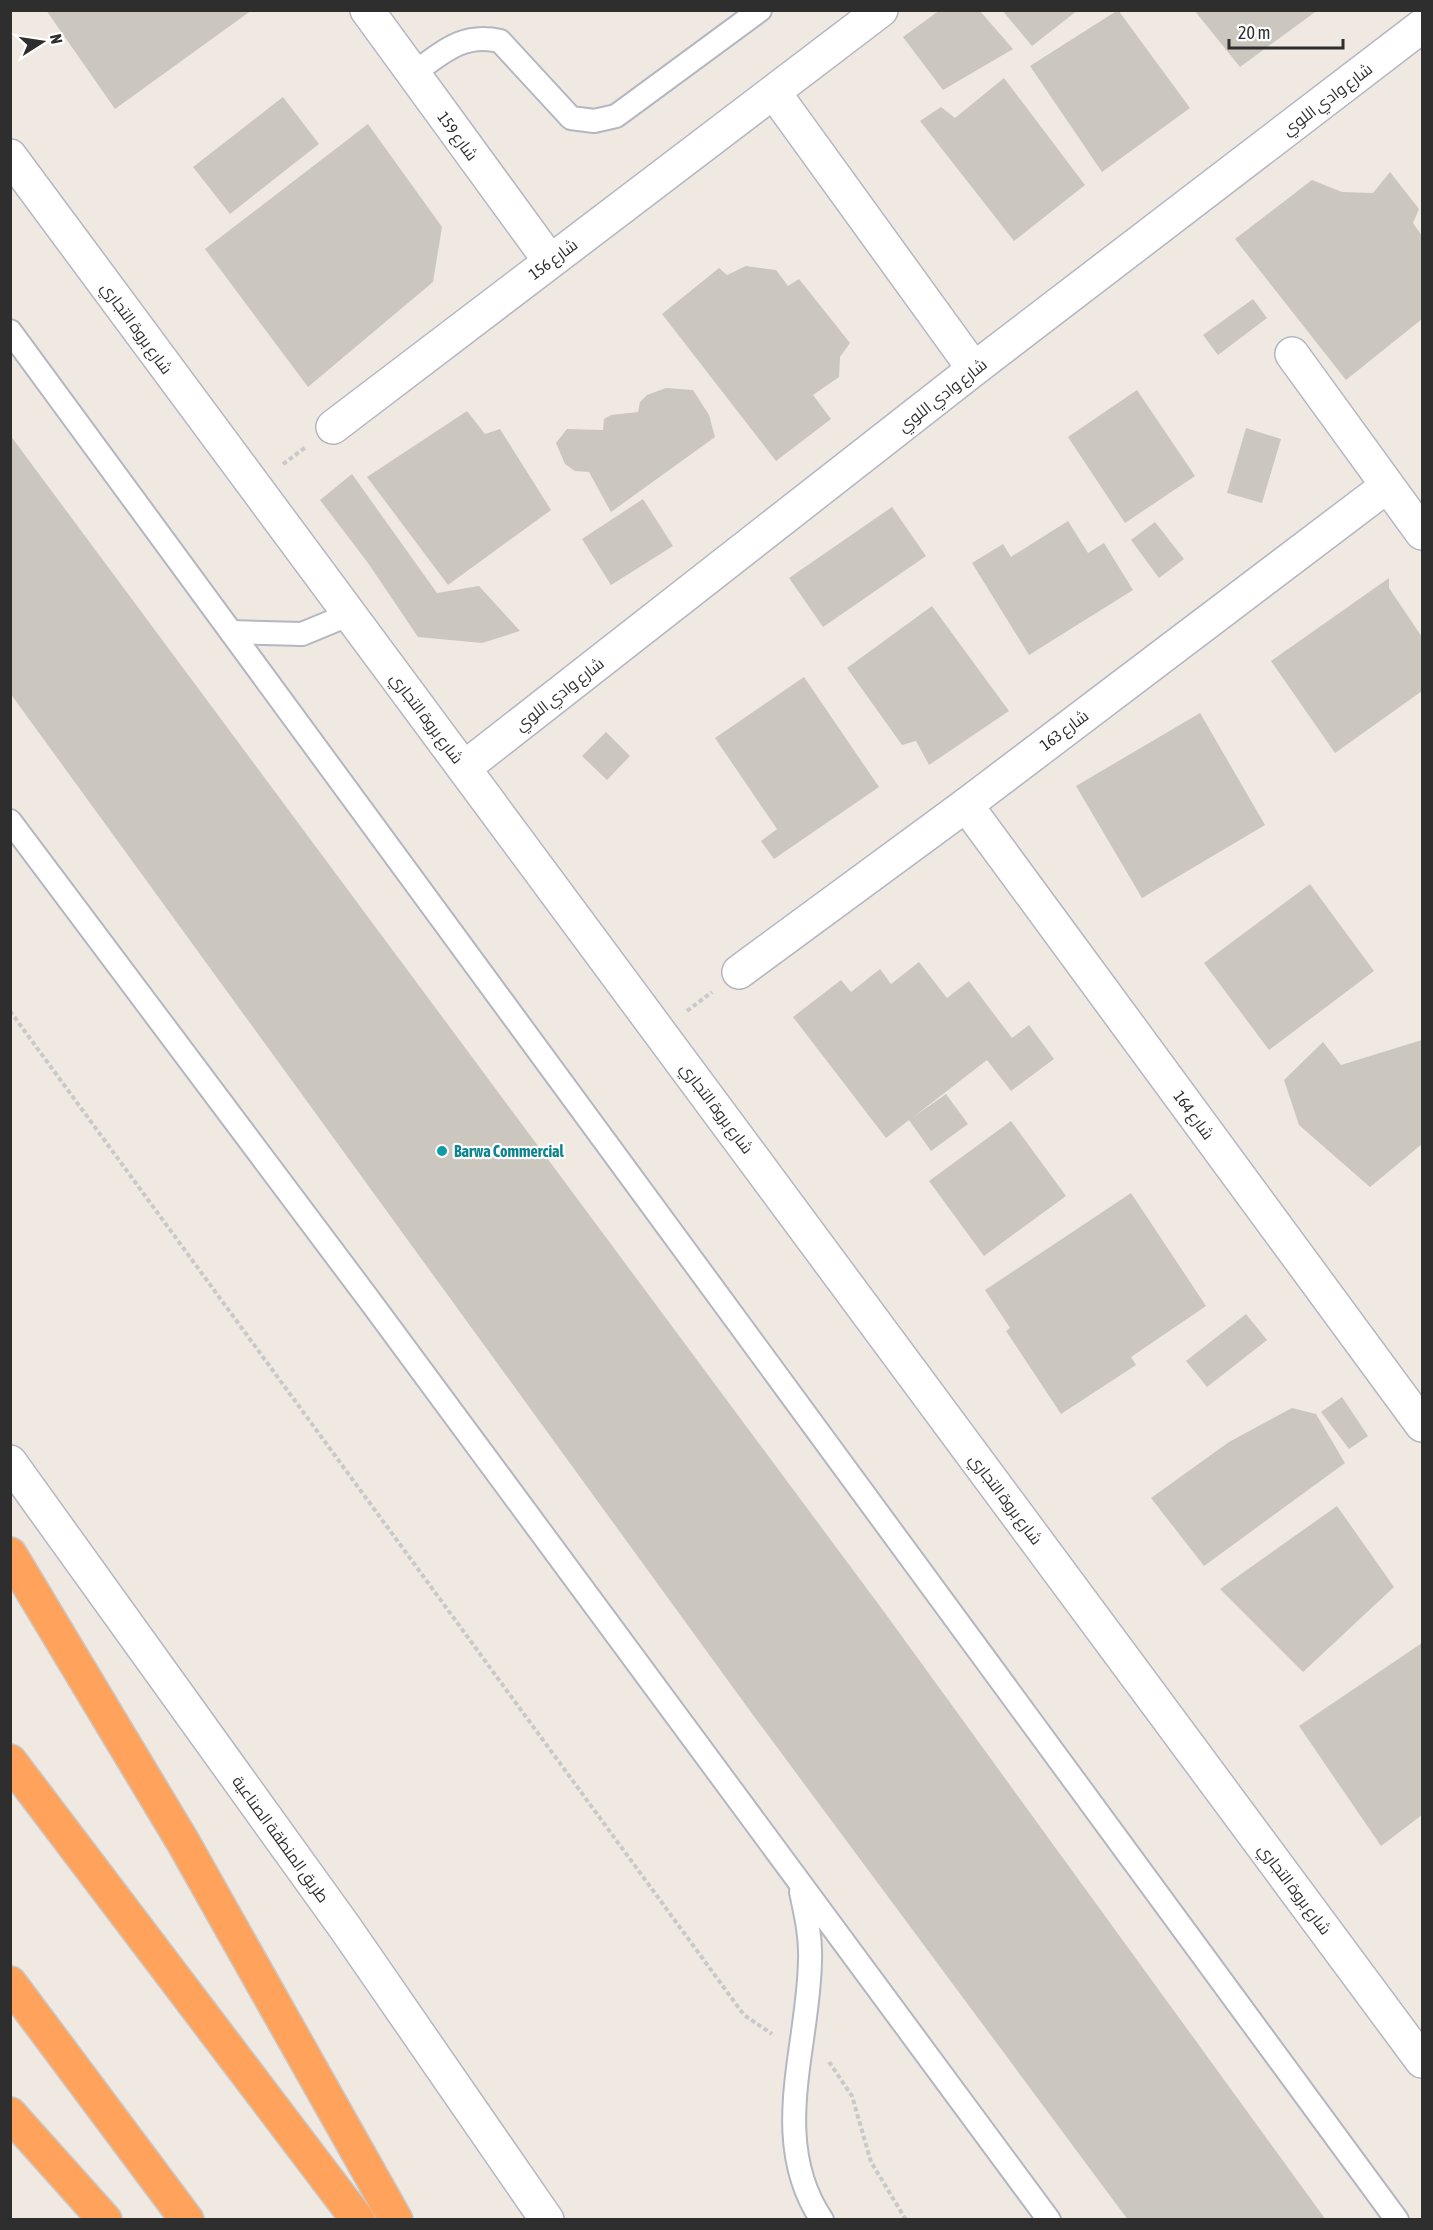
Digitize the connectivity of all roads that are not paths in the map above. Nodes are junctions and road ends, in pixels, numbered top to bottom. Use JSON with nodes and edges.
{"nodes":[{"id":1,"x":367,"y":10,"type":"edge"},
{"id":2,"x":760,"y":10,"type":"edge"},
{"id":3,"x":881,"y":10,"type":"edge"},
{"id":4,"x":1422,"y":26,"type":"edge"},
{"id":5,"x":413,"y":74,"type":"junction"},
{"id":6,"x":775,"y":94,"type":"junction"},
{"id":7,"x":10,"y":156,"type":"edge"},
{"id":8,"x":550,"y":261,"type":"junction"},
{"id":9,"x":10,"y":331,"type":"edge"},
{"id":10,"x":1292,"y":354,"type":"dead end"},
{"id":11,"x":974,"y":369,"type":"junction"},
{"id":12,"x":333,"y":427,"type":"road end"},
{"id":13,"x":1387,"y":486,"type":"junction"},
{"id":14,"x":1422,"y":533,"type":"edge"},
{"id":15,"x":348,"y":615,"type":"junction"},
{"id":16,"x":231,"y":632,"type":"junction"},
{"id":17,"x":464,"y":768,"type":"junction"},
{"id":18,"x":966,"y":805,"type":"junction"},
{"id":19,"x":10,"y":821,"type":"edge"},
{"id":20,"x":739,"y":972,"type":"road end"},
{"id":21,"x":1422,"y":1425,"type":"edge"},
{"id":22,"x":10,"y":1462,"type":"edge"},
{"id":23,"x":10,"y":1554,"type":"edge"},
{"id":24,"x":10,"y":1761,"type":"edge"},
{"id":25,"x":800,"y":1885,"type":"junction"},
{"id":26,"x":10,"y":1983,"type":"edge"},
{"id":27,"x":1422,"y":2061,"type":"edge"},
{"id":28,"x":10,"y":2114,"type":"edge"},
{"id":29,"x":105,"y":2220,"type":"edge"},
{"id":30,"x":187,"y":2220,"type":"edge"},
{"id":31,"x":358,"y":2220,"type":"edge"},
{"id":32,"x":396,"y":2220,"type":"edge"},
{"id":33,"x":547,"y":2220,"type":"edge"},
{"id":34,"x":822,"y":2220,"type":"edge"},
{"id":35,"x":1049,"y":2220,"type":"edge"},
{"id":36,"x":1398,"y":2220,"type":"edge"}],
"edges":[{"from":1,"to":5,"type":"street","name":"شارع 159"},
{"from":2,"to":5,"type":"lane"},
{"from":3,"to":6,"type":"street","name":"شارع 156"},
{"from":4,"to":11,"type":"street","name":"شارع وادي اللوي"},
{"from":5,"to":8,"type":"street","name":"شارع 159"},
{"from":6,"to":8,"type":"street","name":"شارع 156"},
{"from":6,"to":11,"type":"street"},
{"from":7,"to":15,"type":"street","name":"شارع بروة التجاري"},
{"from":8,"to":12,"type":"street","name":"شارع 156"},
{"from":9,"to":16,"type":"lane"},
{"from":10,"to":13,"type":"street"},
{"from":11,"to":17,"type":"street","name":"شارع وادي اللوي"},
{"from":13,"to":14,"type":"street"},
{"from":13,"to":18,"type":"street","name":"شارع 163"},
{"from":15,"to":16,"type":"lane"},
{"from":15,"to":17,"type":"street","name":"شارع بروة التجاري"},
{"from":16,"to":36,"type":"lane"},
{"from":17,"to":27,"type":"street","name":"شارع بروة التجاري"},
{"from":18,"to":20,"type":"street","name":"شارع 163"},
{"from":18,"to":21,"type":"street","name":"شارع 164"},
{"from":19,"to":25,"type":"lane"},
{"from":22,"to":33,"type":"street","name":"طريق المنطقة الصناعية"},
{"from":23,"to":32,"type":"highway"},
{"from":24,"to":31,"type":"highway"},
{"from":25,"to":34,"type":"lane"},
{"from":25,"to":35,"type":"lane"},
{"from":26,"to":30,"type":"highway"},
{"from":28,"to":29,"type":"highway"}]}
